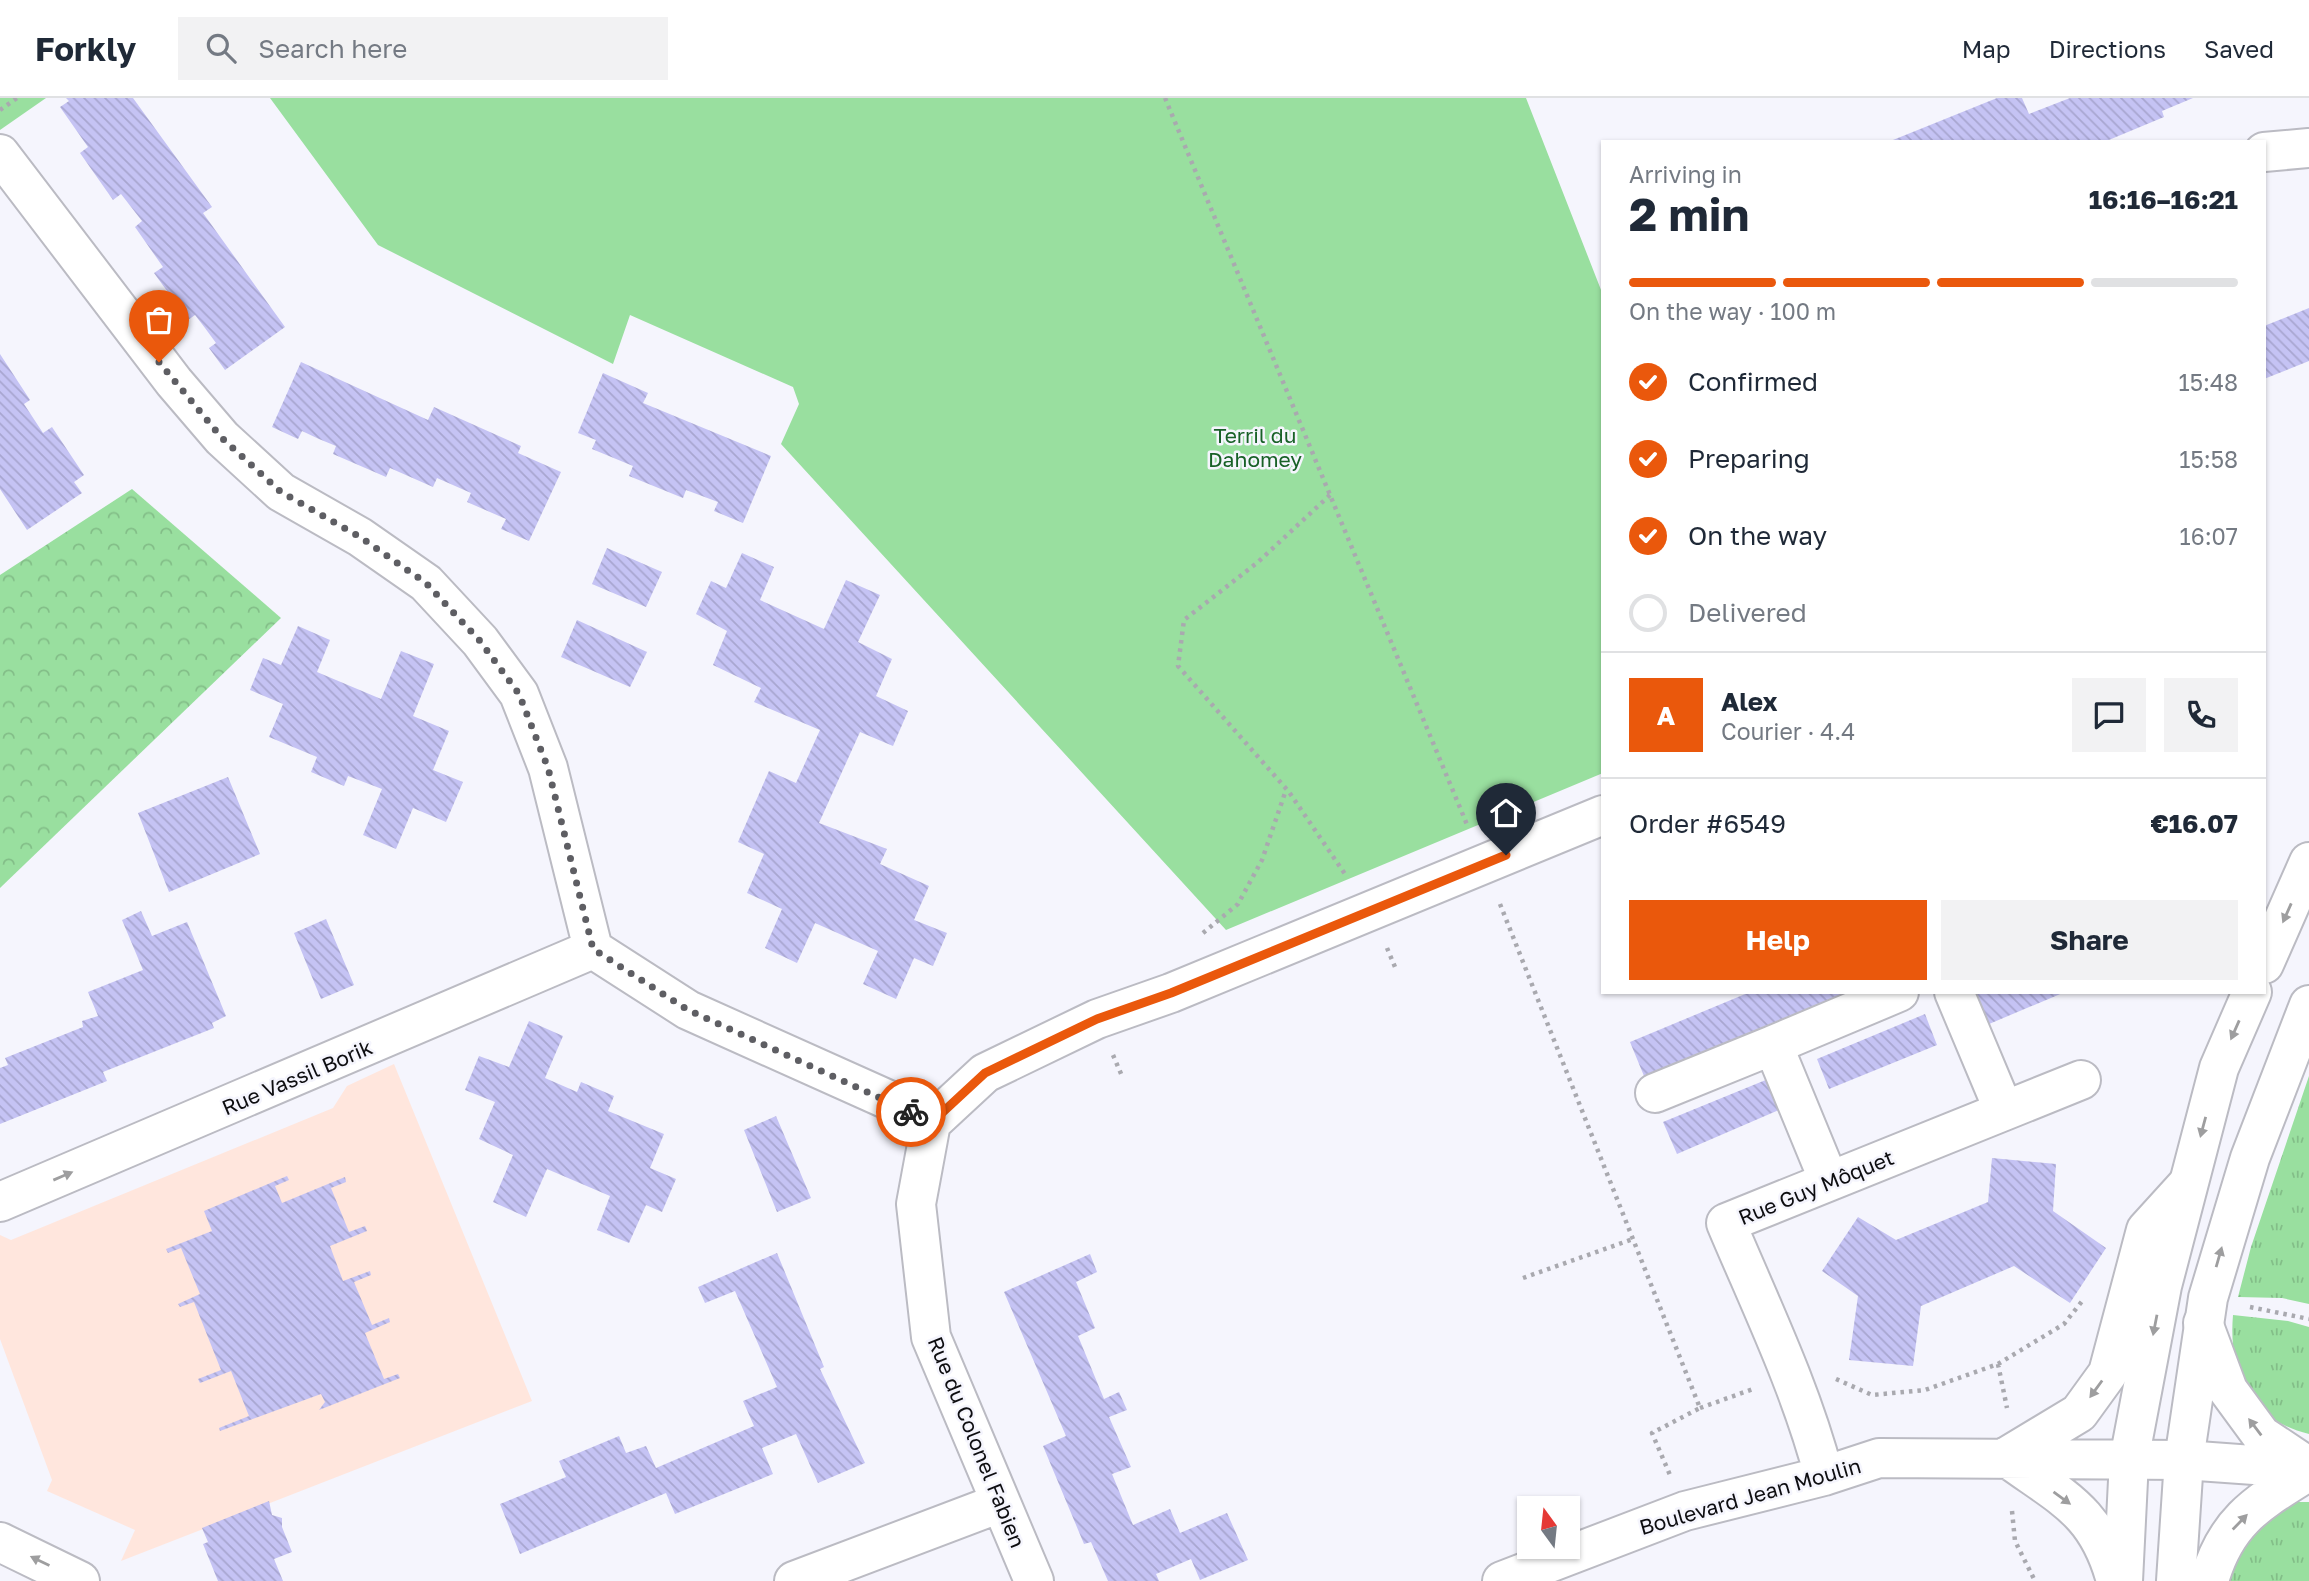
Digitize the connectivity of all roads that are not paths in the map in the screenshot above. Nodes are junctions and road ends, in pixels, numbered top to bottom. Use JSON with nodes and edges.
{"nodes":[{"id":1,"x":2309,"y":148,"type":"edge"},
{"id":2,"x":2266,"y":152,"type":"edge"},
{"id":3,"x":0,"y":154,"type":"edge"},
{"id":4,"x":1601,"y":816,"type":"edge"},
{"id":5,"x":2309,"y":862,"type":"edge"},
{"id":6,"x":593,"y":949,"type":"junction"},
{"id":7,"x":2266,"y":959,"type":"edge"},
{"id":8,"x":1894,"y":994,"type":"edge"},
{"id":9,"x":1955,"y":994,"type":"edge"},
{"id":10,"x":2251,"y":994,"type":"edge"},
{"id":11,"x":2309,"y":1005,"type":"edge"},
{"id":12,"x":1773,"y":1045,"type":"junction"},
{"id":13,"x":2081,"y":1080,"type":"dead end"},
{"id":14,"x":1655,"y":1093,"type":"dead end"},
{"id":15,"x":2004,"y":1111,"type":"junction"},
{"id":16,"x":931,"y":1123,"type":"junction"},
{"id":17,"x":1829,"y":1181,"type":"junction"},
{"id":18,"x":2186,"y":1186,"type":"junction"},
{"id":19,"x":0,"y":1202,"type":"edge"},
{"id":20,"x":2203,"y":1323,"type":"junction"},
{"id":21,"x":2006,"y":1457,"type":"junction"},
{"id":22,"x":2129,"y":1460,"type":"junction"},
{"id":23,"x":2184,"y":1460,"type":"junction"},
{"id":24,"x":2309,"y":1469,"type":"edge"},
{"id":25,"x":1824,"y":1476,"type":"junction"},
{"id":26,"x":1000,"y":1503,"type":"junction"},
{"id":27,"x":0,"y":1542,"type":"edge"},
{"id":28,"x":80,"y":1581,"type":"edge"},
{"id":29,"x":794,"y":1581,"type":"edge"},
{"id":30,"x":1034,"y":1581,"type":"edge"},
{"id":31,"x":1503,"y":1581,"type":"edge"},
{"id":32,"x":2116,"y":1581,"type":"edge"},
{"id":33,"x":2123,"y":1581,"type":"edge"},
{"id":34,"x":2176,"y":1581,"type":"edge"},
{"id":35,"x":2209,"y":1581,"type":"edge"}],
"edges":[{"from":1,"to":2,"type":"street"},
{"from":3,"to":6,"type":"street"},
{"from":4,"to":16,"type":"street"},
{"from":5,"to":7,"type":"street","one_way":true},
{"from":6,"to":16,"type":"street"},
{"from":19,"to":6,"type":"street","name":"Rue Vassil Borik","one_way":true},
{"from":8,"to":12,"type":"street"},
{"from":9,"to":15,"type":"street"},
{"from":10,"to":18,"type":"street","one_way":true},
{"from":20,"to":11,"type":"street","one_way":true},
{"from":12,"to":14,"type":"street"},
{"from":12,"to":17,"type":"street"},
{"from":13,"to":15,"type":"street","name":"Rue Guy Môquet"},
{"from":15,"to":17,"type":"street","name":"Rue Guy Môquet"},
{"from":16,"to":26,"type":"street","name":"Rue du Colonel Fabien"},
{"from":17,"to":25,"type":"street","name":"Rue Guy Môquet"},
{"from":18,"to":21,"type":"street","one_way":true},
{"from":18,"to":22,"type":"street","one_way":true},
{"from":20,"to":23,"type":"street"},
{"from":24,"to":20,"type":"street","one_way":true},
{"from":21,"to":22,"type":"street","name":"Boulevard Jean Moulin"},
{"from":21,"to":25,"type":"street","name":"Boulevard Jean Moulin"},
{"from":21,"to":32,"type":"street","one_way":true},
{"from":22,"to":23,"type":"street","name":"Boulevard Jean Moulin"},
{"from":22,"to":33,"type":"street"},
{"from":23,"to":24,"type":"street","name":"Boulevard Jean Moulin"},
{"from":23,"to":34,"type":"street"},
{"from":35,"to":24,"type":"street","one_way":true},
{"from":25,"to":31,"type":"street","name":"Boulevard Jean Moulin"},
{"from":26,"to":29,"type":"street"},
{"from":26,"to":30,"type":"street","name":"Rue du Colonel Fabien"},
{"from":28,"to":27,"type":"street","one_way":true}]}
